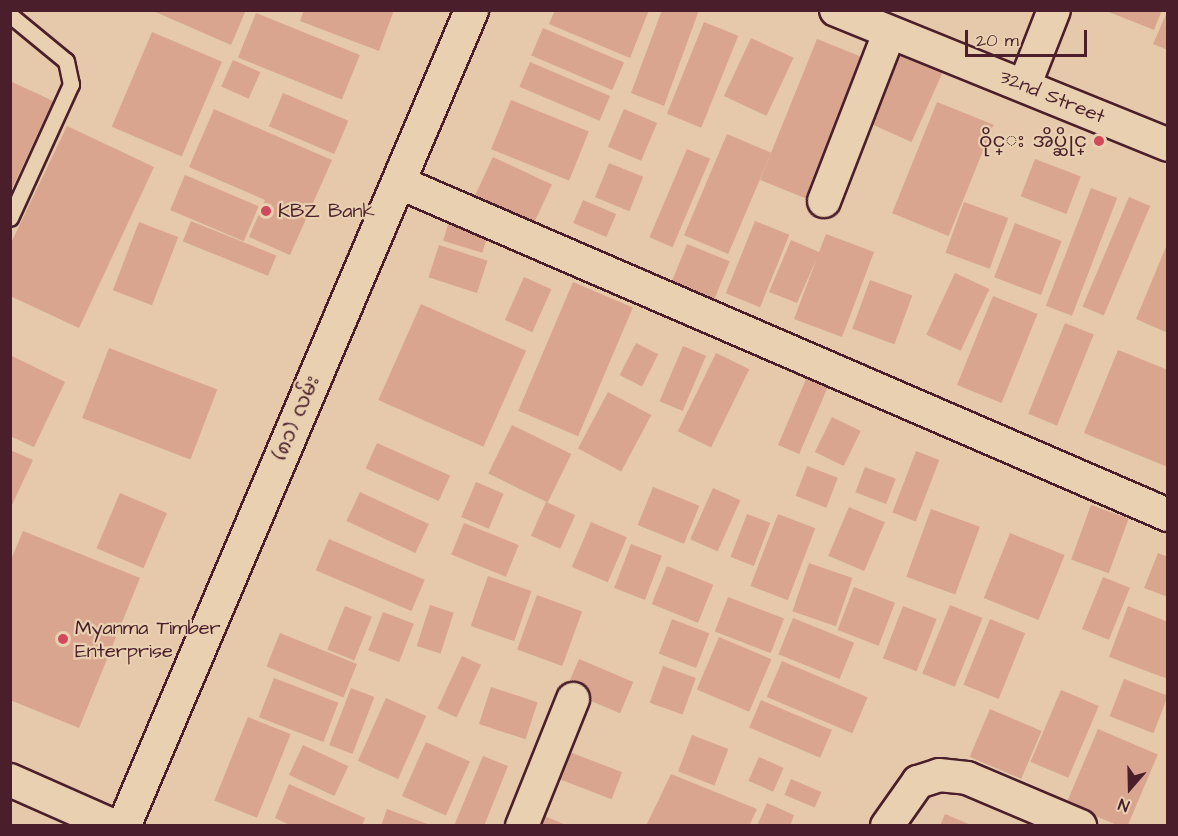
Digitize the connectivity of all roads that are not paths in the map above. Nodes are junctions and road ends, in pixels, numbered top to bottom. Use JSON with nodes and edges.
{"nodes":[{"id":1,"x":471,"y":10,"type":"edge"},
{"id":2,"x":836,"y":10,"type":"edge"},
{"id":3,"x":1054,"y":10,"type":"edge"},
{"id":4,"x":10,"y":15,"type":"edge"},
{"id":5,"x":888,"y":36,"type":"junction"},
{"id":6,"x":1025,"y":84,"type":"junction"},
{"id":7,"x":1167,"y":146,"type":"edge"},
{"id":8,"x":398,"y":182,"type":"junction"},
{"id":9,"x":824,"y":201,"type":"dead end"},
{"id":10,"x":10,"y":218,"type":"edge"},
{"id":11,"x":1167,"y":515,"type":"edge"},
{"id":12,"x":573,"y":699,"type":"dead end"},
{"id":13,"x":10,"y":780,"type":"edge"},
{"id":14,"x":114,"y":825,"type":"edge"},
{"id":15,"x":123,"y":825,"type":"edge"},
{"id":16,"x":522,"y":825,"type":"edge"},
{"id":17,"x":887,"y":825,"type":"edge"},
{"id":18,"x":1080,"y":825,"type":"edge"}],
"edges":[{"from":1,"to":8,"type":"street","name":"(၈၁) လမ်း"},
{"from":2,"to":5,"type":"street","name":"32nd Street"},
{"from":3,"to":6,"type":"street"},
{"from":4,"to":10,"type":"lane"},
{"from":5,"to":6,"type":"street","name":"32nd Street"},
{"from":5,"to":9,"type":"street"},
{"from":6,"to":7,"type":"street","name":"32nd Street"},
{"from":8,"to":11,"type":"street"},
{"from":8,"to":15,"type":"street","name":"(၈၁) လမ်း"},
{"from":12,"to":16,"type":"street"},
{"from":13,"to":14,"type":"street"},
{"from":17,"to":18,"type":"street"}]}
